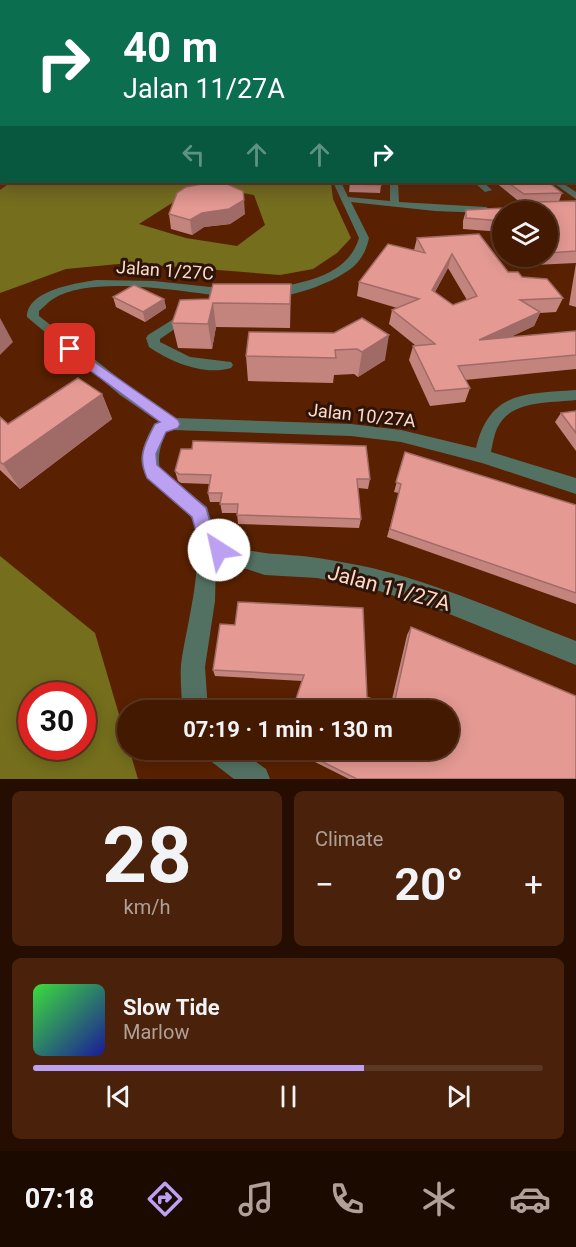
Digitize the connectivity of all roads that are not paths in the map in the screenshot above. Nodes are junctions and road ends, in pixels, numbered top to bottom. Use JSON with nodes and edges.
{"nodes":[{"id":1,"x":337,"y":183,"type":"edge"},
{"id":2,"x":394,"y":183,"type":"edge"},
{"id":3,"x":479,"y":183,"type":"edge"},
{"id":4,"x":557,"y":183,"type":"edge"},
{"id":5,"x":488,"y":190,"type":"dead end"},
{"id":6,"x":576,"y":196,"type":"edge"},
{"id":7,"x":345,"y":199,"type":"junction"},
{"id":8,"x":394,"y":204,"type":"junction"},
{"id":9,"x":492,"y":209,"type":"edge"},
{"id":10,"x":219,"y":293,"type":"junction"},
{"id":11,"x":240,"y":294,"type":"edge"},
{"id":12,"x":259,"y":294,"type":"edge"},
{"id":13,"x":226,"y":365,"type":"dead end"},
{"id":14,"x":576,"y":395,"type":"edge"},
{"id":15,"x":172,"y":424,"type":"junction"},
{"id":16,"x":482,"y":456,"type":"junction"},
{"id":17,"x":576,"y":486,"type":"edge"},
{"id":18,"x":207,"y":544,"type":"junction"},
{"id":19,"x":576,"y":653,"type":"edge"},
{"id":20,"x":194,"y":700,"type":"edge"},
{"id":21,"x":230,"y":760,"type":"edge"},
{"id":22,"x":256,"y":779,"type":"edge"}],
"edges":[{"from":1,"to":7,"type":"street"},
{"from":2,"to":8,"type":"street"},
{"from":3,"to":5,"type":"street"},
{"from":4,"to":6,"type":"street"},
{"from":7,"to":8,"type":"street"},
{"from":7,"to":12,"type":"street"},
{"from":8,"to":9,"type":"street"},
{"from":10,"to":11,"type":"street","name":"Jalan 1/27C"},
{"from":10,"to":13,"type":"street"},
{"from":10,"to":15,"type":"street","name":"Jalan 1/27C"},
{"from":14,"to":16,"type":"street"},
{"from":15,"to":16,"type":"street","name":"Jalan 10/27A"},
{"from":15,"to":18,"type":"street"},
{"from":16,"to":17,"type":"street","name":"Jalan 10/27A"},
{"from":18,"to":19,"type":"street","name":"Jalan 11/27A"},
{"from":18,"to":20,"type":"street"},
{"from":21,"to":22,"type":"street"}]}
